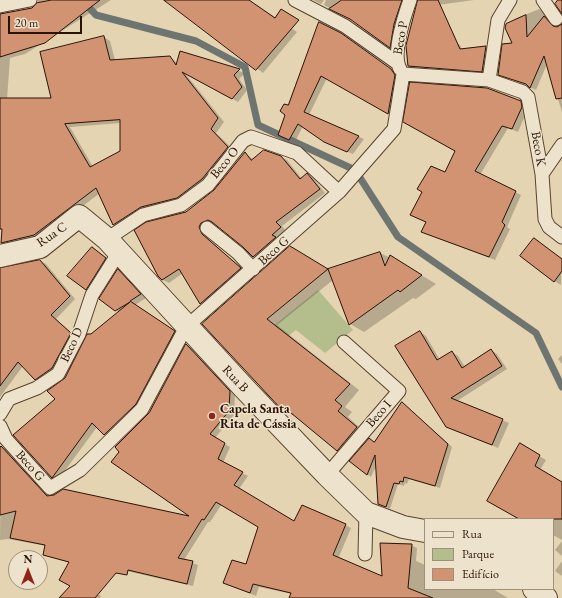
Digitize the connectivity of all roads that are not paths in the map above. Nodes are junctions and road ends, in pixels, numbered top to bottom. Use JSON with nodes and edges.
{"nodes":[{"id":1,"x":30,"y":0,"type":"edge"},
{"id":2,"x":295,"y":0,"type":"edge"},
{"id":3,"x":410,"y":0,"type":"edge"},
{"id":4,"x":510,"y":0,"type":"edge"},
{"id":5,"x":543,"y":0,"type":"edge"},
{"id":6,"x":17,"y":1,"type":"edge"},
{"id":7,"x":0,"y":6,"type":"edge"},
{"id":8,"x":556,"y":19,"type":"dead end"},
{"id":9,"x":396,"y":62,"type":"junction"},
{"id":10,"x":403,"y":74,"type":"junction"},
{"id":11,"x":489,"y":80,"type":"junction"},
{"id":12,"x":562,"y":145,"type":"edge"},
{"id":13,"x":542,"y":174,"type":"junction"},
{"id":14,"x":339,"y":192,"type":"junction"},
{"id":15,"x":79,"y":216,"type":"joint"},
{"id":16,"x":207,"y":228,"type":"dead end"},
{"id":17,"x":562,"y":237,"type":"edge"},
{"id":18,"x":113,"y":245,"type":"junction"},
{"id":19,"x":0,"y":256,"type":"edge"},
{"id":20,"x":253,"y":269,"type":"junction"},
{"id":21,"x":186,"y":327,"type":"junction"},
{"id":22,"x":344,"y":342,"type":"dead end"},
{"id":23,"x":0,"y":414,"type":"edge"},
{"id":24,"x":0,"y":426,"type":"edge"},
{"id":25,"x":327,"y":475,"type":"junction"},
{"id":26,"x":366,"y":513,"type":"junction"},
{"id":27,"x":424,"y":531,"type":"edge"},
{"id":28,"x":365,"y":554,"type":"dead end"},
{"id":29,"x":535,"y":590,"type":"edge"},
{"id":30,"x":546,"y":598,"type":"edge"}],
"edges":[{"from":1,"to":6,"type":"lane"},
{"from":2,"to":9,"type":"lane"},
{"from":3,"to":9,"type":"lane","name":"Beco P"},
{"from":4,"to":11,"type":"lane"},
{"from":5,"to":8,"type":"lane"},
{"from":6,"to":7,"type":"lane"},
{"from":9,"to":10,"type":"lane","name":"Beco P"},
{"from":10,"to":11,"type":"lane"},
{"from":10,"to":14,"type":"lane","name":"Beco G"},
{"from":11,"to":13,"type":"lane","name":"Beco K"},
{"from":12,"to":13,"type":"lane"},
{"from":13,"to":17,"type":"lane","name":"Beco K"},
{"from":14,"to":18,"type":"lane","name":"Beco O"},
{"from":14,"to":20,"type":"lane","name":"Beco G"},
{"from":15,"to":18,"type":"street","name":"Rua B"},
{"from":15,"to":19,"type":"street","name":"Rua C"},
{"from":16,"to":20,"type":"lane"},
{"from":18,"to":21,"type":"street","name":"Rua B"},
{"from":18,"to":23,"type":"lane","name":"Beco D"},
{"from":20,"to":21,"type":"lane","name":"Beco G"},
{"from":21,"to":24,"type":"lane","name":"Beco G"},
{"from":21,"to":25,"type":"street","name":"Rua B"},
{"from":22,"to":25,"type":"lane","name":"Beco I"},
{"from":25,"to":26,"type":"street","name":"Rua B"},
{"from":26,"to":27,"type":"street","name":"Rua B"},
{"from":26,"to":28,"type":"lane"},
{"from":29,"to":30,"type":"street"}]}
